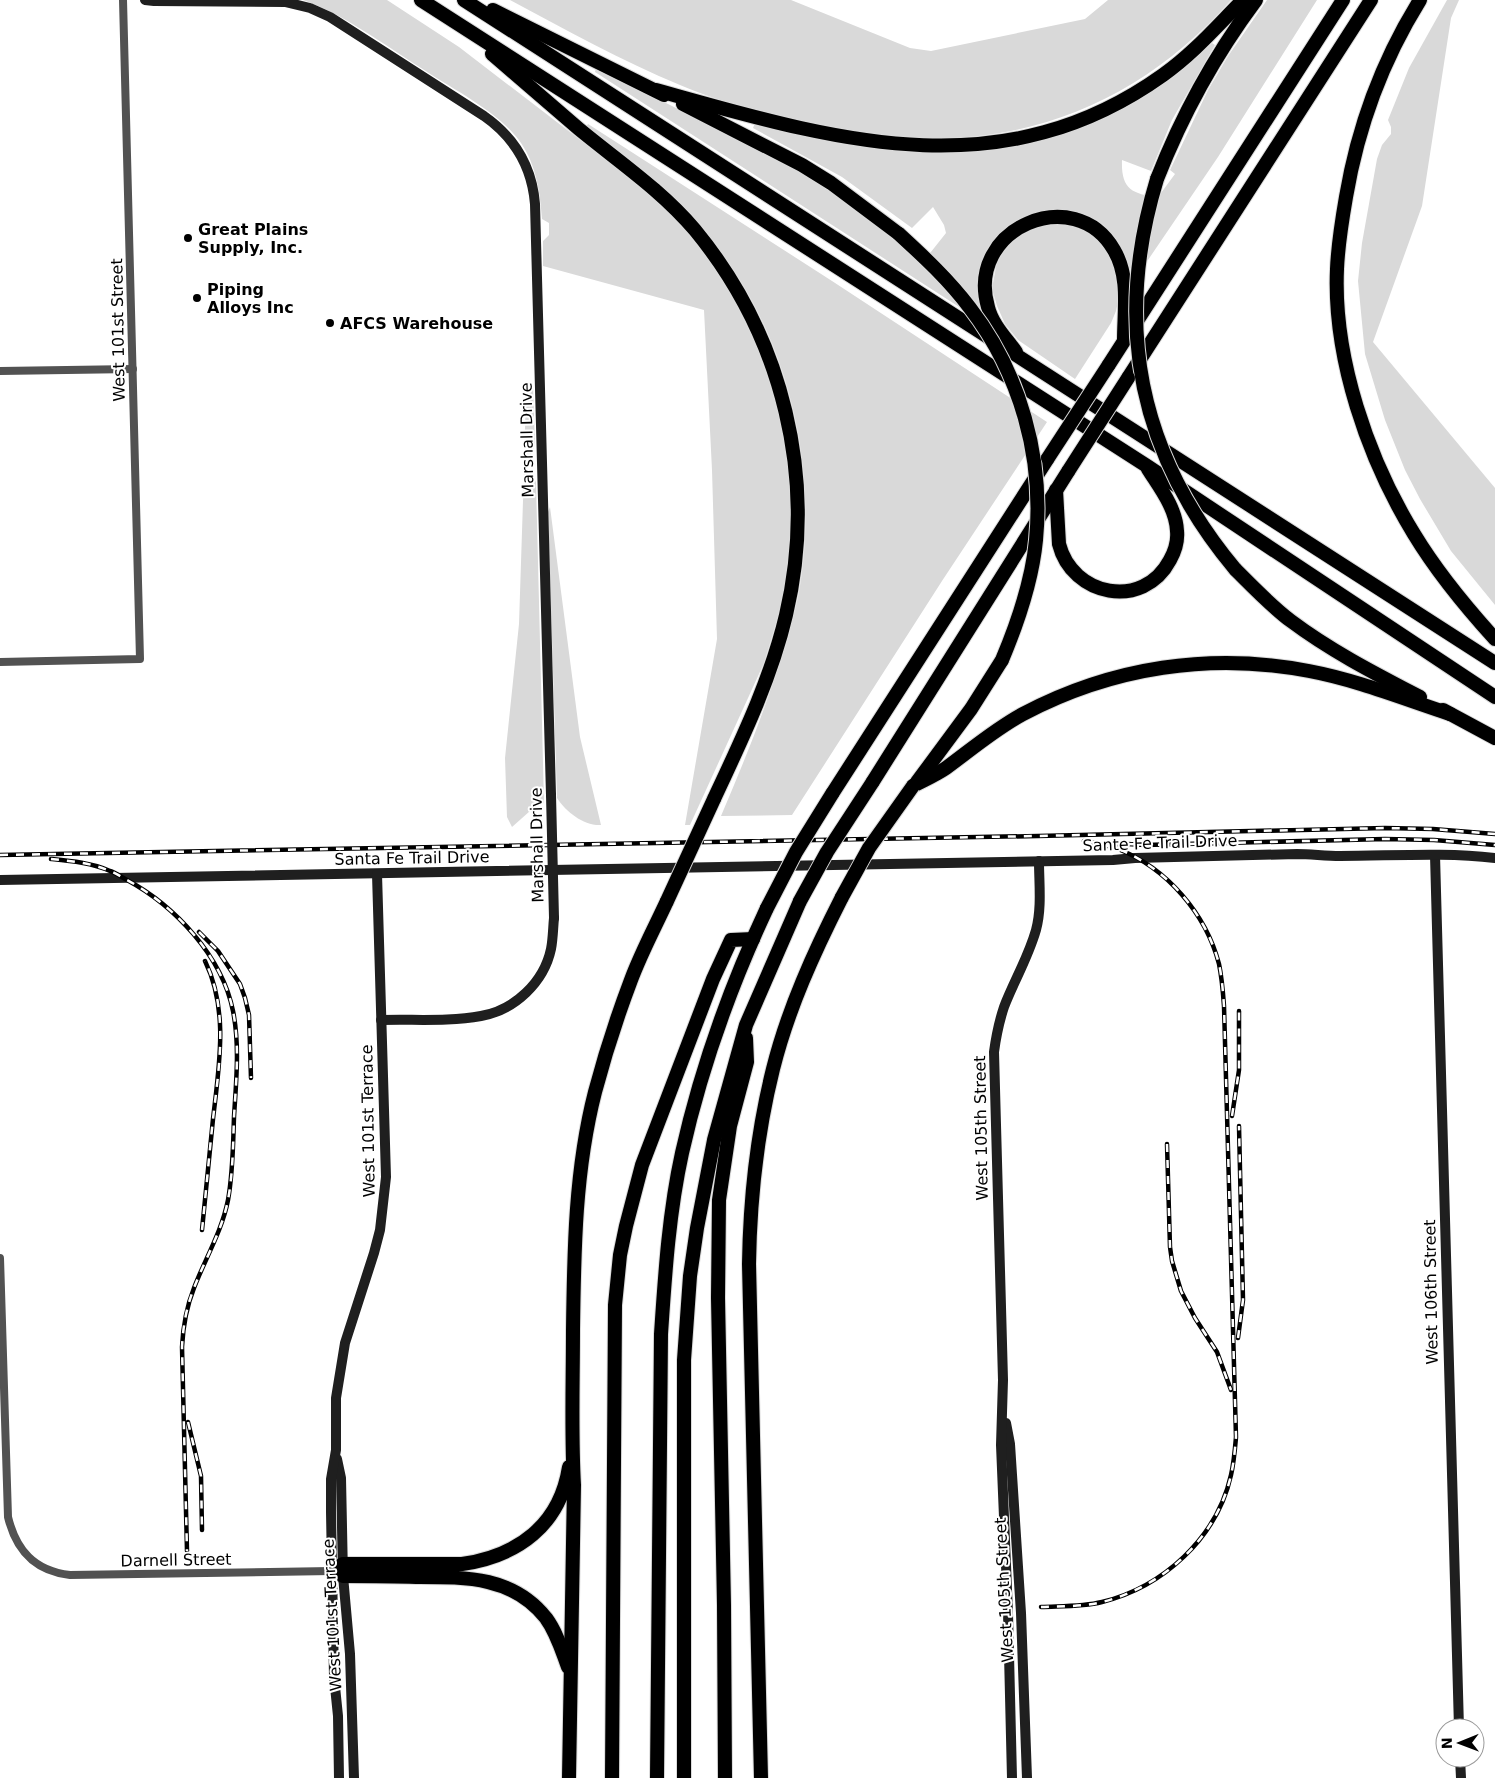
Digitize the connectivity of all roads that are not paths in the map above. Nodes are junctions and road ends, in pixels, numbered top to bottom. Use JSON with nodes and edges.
{"nodes":[{"id":1,"x":123,"y":0,"type":"edge"},
{"id":2,"x":145,"y":0,"type":"edge"},
{"id":3,"x":420,"y":0,"type":"edge"},
{"id":4,"x":464,"y":0,"type":"edge"},
{"id":5,"x":472,"y":0,"type":"edge"},
{"id":6,"x":1243,"y":0,"type":"edge"},
{"id":7,"x":1256,"y":0,"type":"edge"},
{"id":8,"x":1343,"y":0,"type":"edge"},
{"id":9,"x":1371,"y":0,"type":"edge"},
{"id":10,"x":1420,"y":0,"type":"edge"},
{"id":11,"x":454,"y":21,"type":"junction"},
{"id":12,"x":656,"y":90,"type":"junction"},
{"id":13,"x":1124,"y":341,"type":"junction"},
{"id":14,"x":1021,"y":358,"type":"junction"},
{"id":15,"x":133,"y":370,"type":"junction"},
{"id":16,"x":0,"y":371,"type":"edge"},
{"id":17,"x":1146,"y":466,"type":"junction"},
{"id":18,"x":1056,"y":490,"type":"junction"},
{"id":19,"x":1495,"y":639,"type":"edge"},
{"id":20,"x":0,"y":662,"type":"edge"},
{"id":21,"x":1495,"y":663,"type":"edge"},
{"id":22,"x":1495,"y":697,"type":"edge"},
{"id":23,"x":1450,"y":714,"type":"junction"},
{"id":24,"x":1495,"y":738,"type":"edge"},
{"id":25,"x":914,"y":786,"type":"junction"},
{"id":26,"x":1435,"y":855,"type":"junction"},
{"id":27,"x":1495,"y":858,"type":"edge"},
{"id":28,"x":1039,"y":861,"type":"junction"},
{"id":29,"x":825,"y":864,"type":"joint"},
{"id":30,"x":377,"y":874,"type":"junction"},
{"id":31,"x":0,"y":880,"type":"edge"},
{"id":32,"x":753,"y":939,"type":"junction"},
{"id":33,"x":381,"y":1020,"type":"junction"},
{"id":34,"x":746,"y":1025,"type":"junction"},
{"id":35,"x":0,"y":1258,"type":"edge"},
{"id":36,"x":1002,"y":1402,"type":"junction"},
{"id":37,"x":572,"y":1446,"type":"junction"},
{"id":38,"x":339,"y":1570,"type":"junction"},
{"id":39,"x":570,"y":1675,"type":"junction"},
{"id":40,"x":1459,"y":1718,"type":"edge"},
{"id":41,"x":657,"y":1776,"type":"edge"},
{"id":42,"x":684,"y":1776,"type":"edge"},
{"id":43,"x":339,"y":1778,"type":"edge"},
{"id":44,"x":354,"y":1778,"type":"edge"},
{"id":45,"x":569,"y":1778,"type":"edge"},
{"id":46,"x":612,"y":1778,"type":"edge"},
{"id":47,"x":725,"y":1778,"type":"edge"},
{"id":48,"x":761,"y":1778,"type":"edge"},
{"id":49,"x":1012,"y":1778,"type":"edge"},
{"id":50,"x":1027,"y":1778,"type":"edge"}],
"edges":[{"from":1,"to":15,"type":"street","name":"West 101st Street"},
{"from":2,"to":33,"type":"main road","name":"Marshall Drive","bridge":true},
{"from":3,"to":11,"type":"highway"},
{"from":4,"to":14,"type":"highway"},
{"from":5,"to":12,"type":"highway"},
{"from":6,"to":12,"type":"highway"},
{"from":7,"to":23,"type":"highway","bridge":true},
{"from":8,"to":13,"type":"highway"},
{"from":9,"to":18,"type":"highway","bridge":true},
{"from":10,"to":19,"type":"highway"},
{"from":11,"to":17,"type":"highway"},
{"from":11,"to":37,"type":"highway","bridge":true},
{"from":12,"to":25,"type":"highway","bridge":true},
{"from":13,"to":14,"type":"highway"},
{"from":13,"to":32,"type":"highway","bridge":true},
{"from":14,"to":21,"type":"highway"},
{"from":15,"to":16,"type":"street"},
{"from":15,"to":20,"type":"street","name":"West 101st Street"},
{"from":17,"to":18,"type":"highway"},
{"from":17,"to":22,"type":"highway"},
{"from":18,"to":34,"type":"highway","bridge":true},
{"from":23,"to":24,"type":"highway"},
{"from":23,"to":25,"type":"highway"},
{"from":25,"to":48,"type":"highway","bridge":true},
{"from":26,"to":27,"type":"main road","name":"Sante Fe Trail Drive"},
{"from":26,"to":28,"type":"main road","name":"Sante Fe Trail Drive"},
{"from":26,"to":40,"type":"main road","name":"West 106th Street"},
{"from":28,"to":29,"type":"main road","name":"Sante Fe Trail Drive"},
{"from":28,"to":36,"type":"main road","name":"West 105th Street"},
{"from":29,"to":30,"type":"main road","name":"Santa Fe Trail Drive"},
{"from":30,"to":31,"type":"main road","name":"Santa Fe Trail Drive"},
{"from":30,"to":33,"type":"main road","name":"West 101st Terrace"},
{"from":32,"to":41,"type":"highway"},
{"from":32,"to":46,"type":"highway"},
{"from":33,"to":38,"type":"main road","name":"West 101st Terrace"},
{"from":34,"to":42,"type":"highway"},
{"from":34,"to":47,"type":"highway"},
{"from":35,"to":38,"type":"street","name":"Darnell Street"},
{"from":36,"to":49,"type":"main road","name":"West 105th Street"},
{"from":36,"to":50,"type":"main road","name":"West 105th Street"},
{"from":37,"to":38,"type":"highway"},
{"from":37,"to":39,"type":"highway"},
{"from":38,"to":39,"type":"highway"},
{"from":38,"to":43,"type":"main road","name":"West 101st Terrace"},
{"from":38,"to":44,"type":"main road","name":"West 101st Terrace"},
{"from":39,"to":45,"type":"highway"}]}
